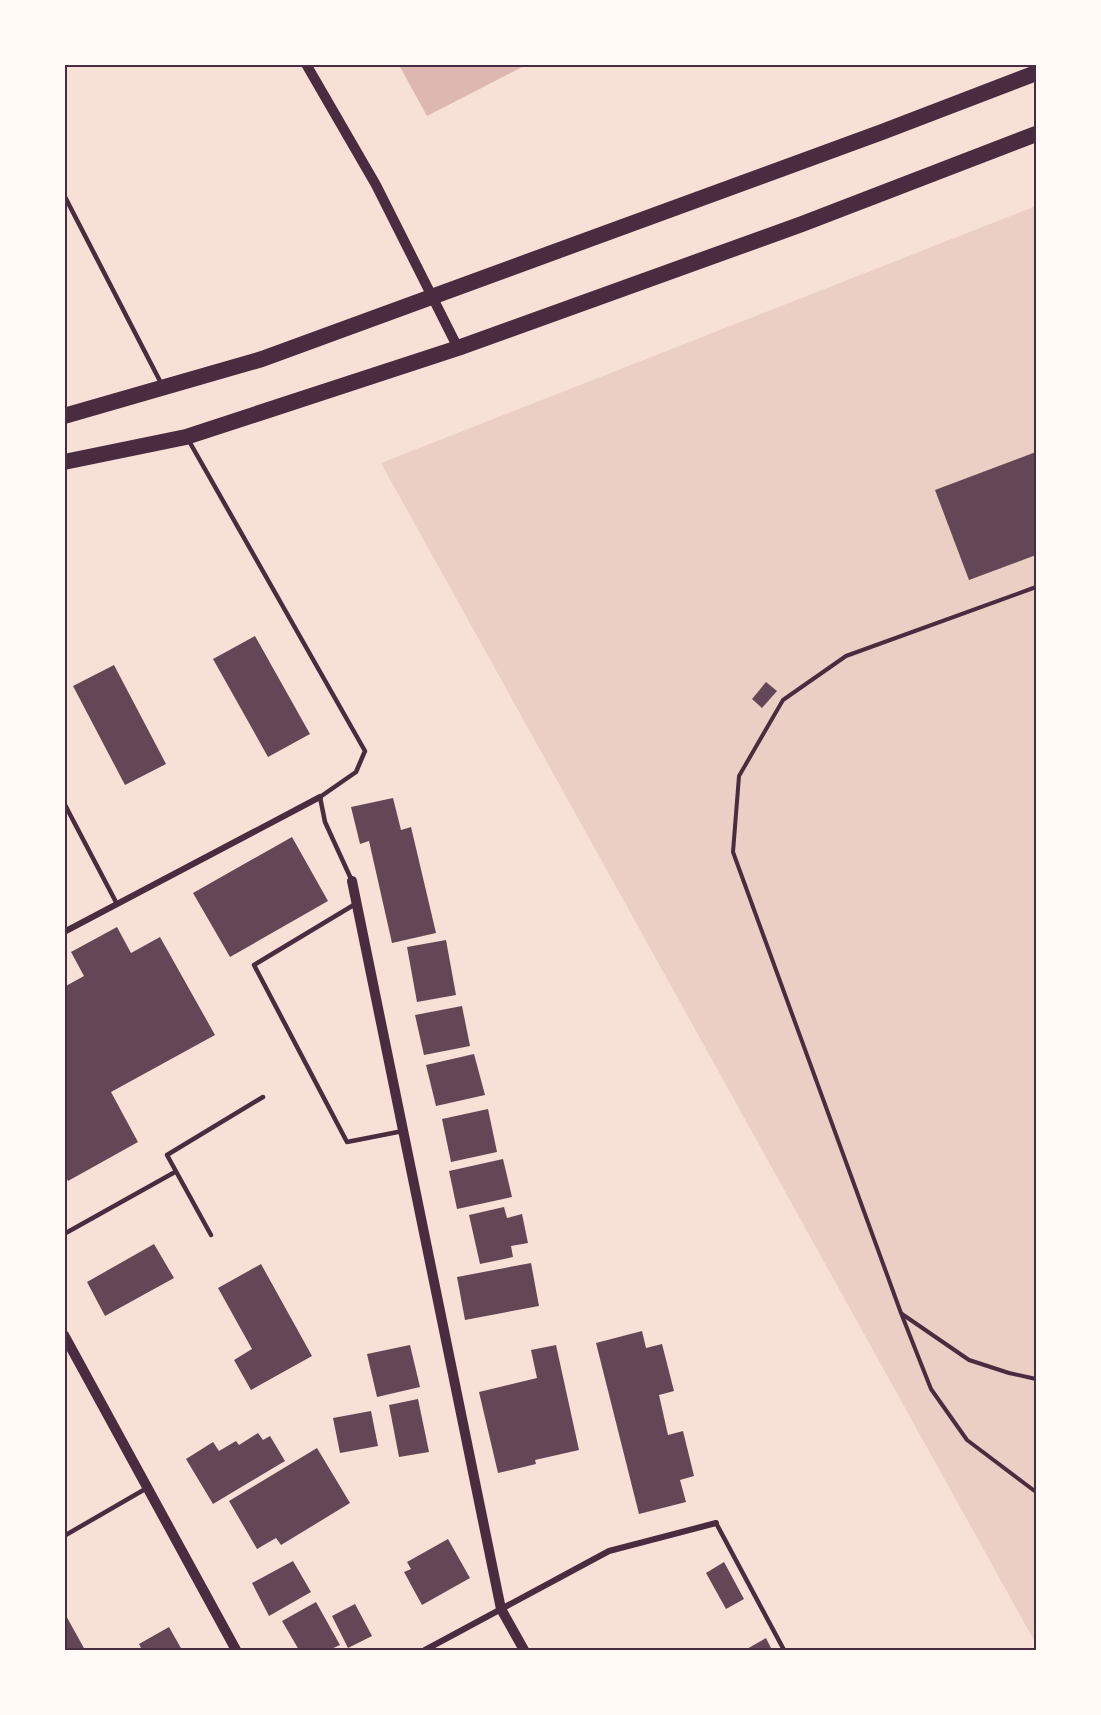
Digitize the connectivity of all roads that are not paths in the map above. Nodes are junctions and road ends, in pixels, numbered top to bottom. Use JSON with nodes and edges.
{"nodes":[{"id":1,"x":306,"y":64,"type":"edge"},
{"id":2,"x":1036,"y":73,"type":"edge"},
{"id":3,"x":1036,"y":134,"type":"edge"},
{"id":4,"x":64,"y":195,"type":"edge"},
{"id":5,"x":433,"y":298,"type":"junction"},
{"id":6,"x":458,"y":348,"type":"junction"},
{"id":7,"x":164,"y":388,"type":"junction"},
{"id":8,"x":64,"y":416,"type":"edge"},
{"id":9,"x":186,"y":437,"type":"junction"},
{"id":10,"x":64,"y":462,"type":"edge"},
{"id":11,"x":320,"y":797,"type":"junction"},
{"id":12,"x":64,"y":803,"type":"edge"},
{"id":13,"x":352,"y":881,"type":"joint"},
{"id":14,"x":357,"y":903,"type":"junction"},
{"id":15,"x":117,"y":904,"type":"junction"},
{"id":16,"x":64,"y":932,"type":"edge"},
{"id":17,"x":263,"y":1097,"type":"dead end"},
{"id":18,"x":403,"y":1131,"type":"junction"},
{"id":19,"x":175,"y":1172,"type":"junction"},
{"id":20,"x":64,"y":1234,"type":"edge"},
{"id":21,"x":211,"y":1235,"type":"dead end"},
{"id":22,"x":64,"y":1335,"type":"edge"},
{"id":23,"x":68,"y":1349,"type":"edge"},
{"id":24,"x":147,"y":1488,"type":"junction"},
{"id":25,"x":716,"y":1523,"type":"joint"},
{"id":26,"x":64,"y":1536,"type":"edge"},
{"id":27,"x":501,"y":1609,"type":"junction"},
{"id":28,"x":236,"y":1650,"type":"edge"},
{"id":29,"x":424,"y":1650,"type":"edge"},
{"id":30,"x":524,"y":1650,"type":"edge"},
{"id":31,"x":784,"y":1650,"type":"edge"}],
"edges":[{"from":1,"to":5,"type":"street"},
{"from":2,"to":5,"type":"highway"},
{"from":3,"to":6,"type":"highway"},
{"from":4,"to":7,"type":"lane"},
{"from":5,"to":6,"type":"street"},
{"from":5,"to":7,"type":"highway"},
{"from":6,"to":9,"type":"highway"},
{"from":7,"to":8,"type":"highway"},
{"from":9,"to":10,"type":"highway"},
{"from":9,"to":11,"type":"lane"},
{"from":11,"to":13,"type":"lane"},
{"from":11,"to":15,"type":"street"},
{"from":12,"to":15,"type":"lane"},
{"from":13,"to":14,"type":"street"},
{"from":14,"to":18,"type":"street"},
{"from":14,"to":18,"type":"lane"},
{"from":15,"to":16,"type":"street"},
{"from":17,"to":19,"type":"lane"},
{"from":18,"to":27,"type":"street"},
{"from":19,"to":20,"type":"lane"},
{"from":19,"to":21,"type":"lane"},
{"from":22,"to":23,"type":"street"},
{"from":23,"to":24,"type":"street"},
{"from":24,"to":26,"type":"lane"},
{"from":24,"to":28,"type":"street"},
{"from":25,"to":27,"type":"street"},
{"from":25,"to":31,"type":"lane"},
{"from":27,"to":29,"type":"street"},
{"from":27,"to":30,"type":"street"}]}
